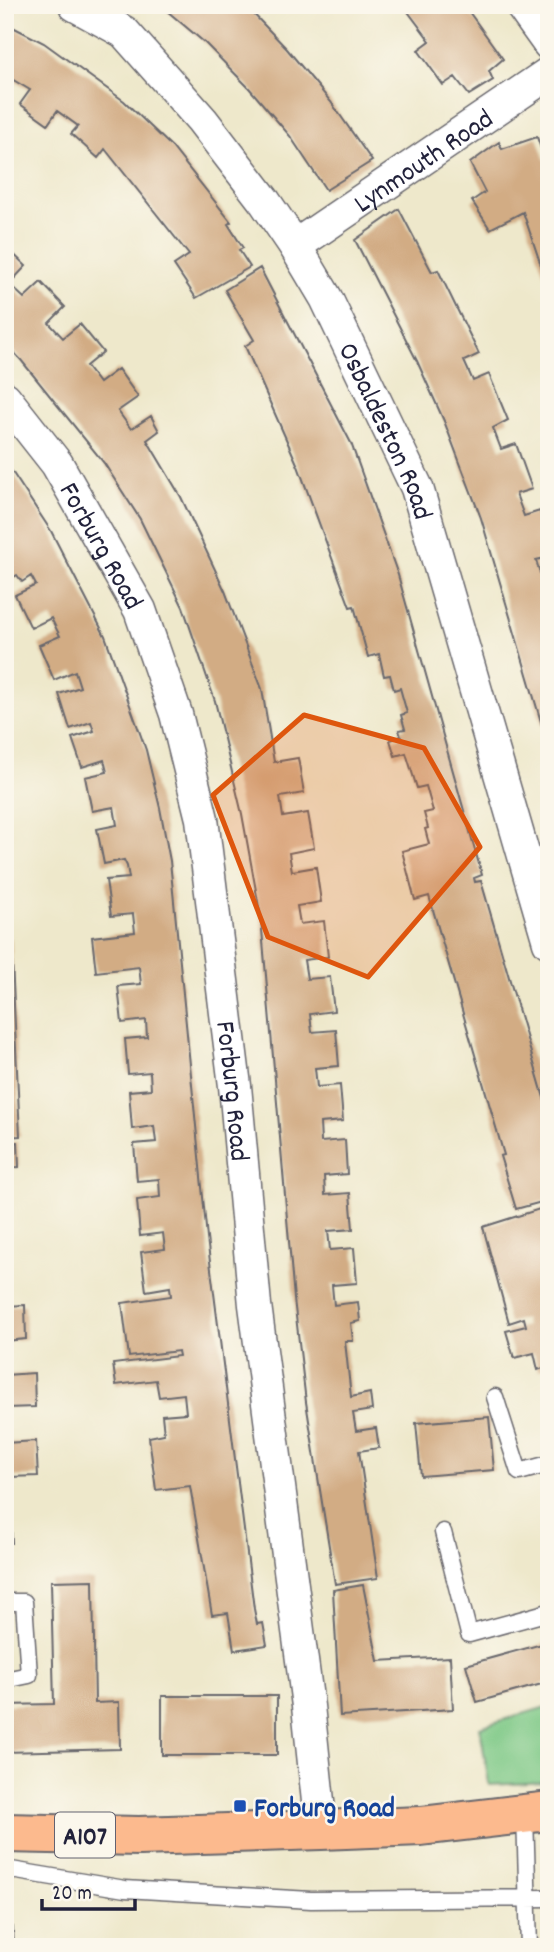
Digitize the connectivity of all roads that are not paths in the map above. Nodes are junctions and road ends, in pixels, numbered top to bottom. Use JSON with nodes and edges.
{"nodes":[{"id":1,"x":75,"y":5,"type":"edge"},
{"id":2,"x":521,"y":5,"type":"edge"},
{"id":3,"x":548,"y":42,"type":"edge"},
{"id":4,"x":549,"y":73,"type":"edge"},
{"id":5,"x":295,"y":246,"type":"junction"},
{"id":6,"x":5,"y":398,"type":"edge"},
{"id":7,"x":549,"y":942,"type":"edge"},
{"id":8,"x":495,"y":1397,"type":"dead end"},
{"id":9,"x":549,"y":1464,"type":"edge"},
{"id":10,"x":443,"y":1532,"type":"dead end"},
{"id":11,"x":5,"y":1602,"type":"edge"},
{"id":12,"x":549,"y":1612,"type":"edge"},
{"id":13,"x":5,"y":1680,"type":"edge"},
{"id":14,"x":537,"y":1813,"type":"edge"},
{"id":15,"x":321,"y":1830,"type":"junction"},
{"id":16,"x":5,"y":1833,"type":"edge"},
{"id":17,"x":5,"y":1868,"type":"edge"},
{"id":18,"x":549,"y":1898,"type":"edge"},
{"id":19,"x":527,"y":1899,"type":"junction"},
{"id":20,"x":529,"y":1947,"type":"edge"}],
"edges":[{"from":1,"to":5,"type":"street","name":"Osbaldeston Road"},
{"from":2,"to":3,"type":"street"},
{"from":4,"to":5,"type":"street","name":"Lynmouth Road"},
{"from":5,"to":7,"type":"street","name":"Osbaldeston Road"},
{"from":6,"to":15,"type":"street","name":"Forburg Road"},
{"from":8,"to":9,"type":"lane"},
{"from":10,"to":12,"type":"lane"},
{"from":11,"to":13,"type":"lane"},
{"from":14,"to":15,"type":"highway","number":"A107"},
{"from":14,"to":19,"type":"lane"},
{"from":15,"to":16,"type":"highway","number":"A107"},
{"from":17,"to":19,"type":"lane"},
{"from":18,"to":19,"type":"lane"},
{"from":19,"to":20,"type":"lane"}]}
